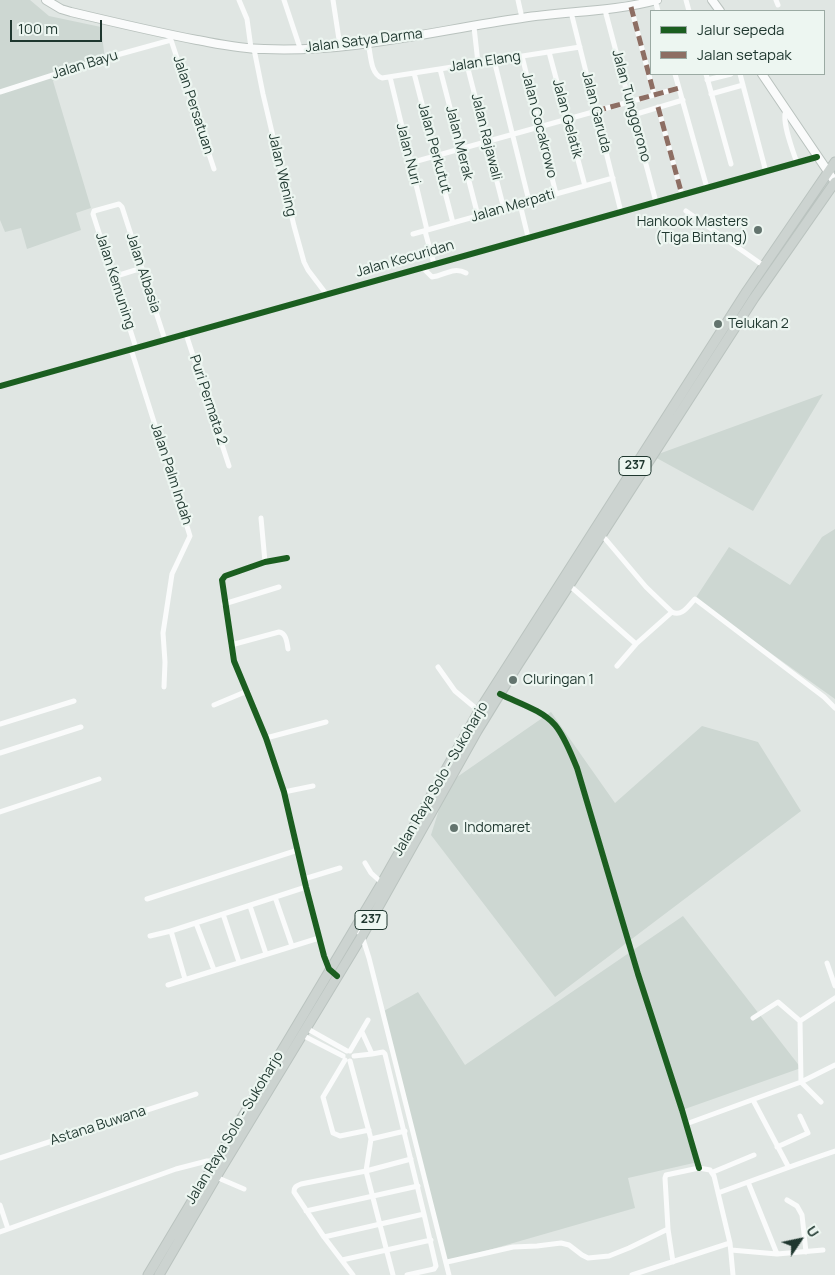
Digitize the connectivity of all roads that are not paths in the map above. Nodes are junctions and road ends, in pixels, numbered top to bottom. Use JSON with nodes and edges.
{"nodes":[{"id":1,"x":46,"y":0,"type":"edge"},
{"id":2,"x":239,"y":0,"type":"edge"},
{"id":3,"x":284,"y":0,"type":"edge"},
{"id":4,"x":333,"y":0,"type":"edge"},
{"id":5,"x":518,"y":0,"type":"edge"},
{"id":6,"x":656,"y":0,"type":"edge"},
{"id":7,"x":631,"y":7,"type":"junction"},
{"id":8,"x":605,"y":10,"type":"junction"},
{"id":9,"x":571,"y":12,"type":"junction"},
{"id":10,"x":522,"y":18,"type":"junction"},
{"id":11,"x":474,"y":27,"type":"junction"},
{"id":12,"x":173,"y":38,"type":"junction"},
{"id":13,"x":368,"y":42,"type":"junction"},
{"id":14,"x":340,"y":46,"type":"junction"},
{"id":15,"x":580,"y":47,"type":"junction"},
{"id":16,"x":300,"y":48,"type":"junction"},
{"id":17,"x":252,"y":49,"type":"junction"},
{"id":18,"x":549,"y":52,"type":"junction"},
{"id":19,"x":522,"y":56,"type":"junction"},
{"id":20,"x":494,"y":60,"type":"junction"},
{"id":21,"x":478,"y":63,"type":"junction"},
{"id":22,"x":467,"y":65,"type":"junction"},
{"id":23,"x":440,"y":69,"type":"junction"},
{"id":24,"x":414,"y":73,"type":"junction"},
{"id":25,"x":675,"y":75,"type":"edge"},
{"id":26,"x":723,"y":75,"type":"edge"},
{"id":27,"x":740,"y":75,"type":"edge"},
{"id":28,"x":763,"y":75,"type":"edge"},
{"id":29,"x":390,"y":77,"type":"junction"},
{"id":30,"x":707,"y":77,"type":"edge"},
{"id":31,"x":743,"y":85,"type":"junction"},
{"id":32,"x":679,"y":88,"type":"junction"},
{"id":33,"x":0,"y":92,"type":"edge"},
{"id":34,"x":654,"y":94,"type":"junction"},
{"id":35,"x":711,"y":94,"type":"junction"},
{"id":36,"x":682,"y":100,"type":"junction"},
{"id":37,"x":629,"y":102,"type":"junction"},
{"id":38,"x":658,"y":107,"type":"junction"},
{"id":39,"x":786,"y":110,"type":"junction"},
{"id":40,"x":596,"y":111,"type":"junction"},
{"id":41,"x":633,"y":115,"type":"junction"},
{"id":42,"x":567,"y":119,"type":"junction"},
{"id":43,"x":540,"y":126,"type":"junction"},
{"id":44,"x":512,"y":134,"type":"junction"},
{"id":45,"x":487,"y":141,"type":"junction"},
{"id":46,"x":461,"y":148,"type":"junction"},
{"id":47,"x":436,"y":156,"type":"junction"},
{"id":48,"x":817,"y":157,"type":"junction"},
{"id":49,"x":410,"y":162,"type":"junction"},
{"id":50,"x":835,"y":162,"type":"edge"},
{"id":51,"x":797,"y":163,"type":"junction"},
{"id":52,"x":731,"y":164,"type":"dead end"},
{"id":53,"x":214,"y":169,"type":"dead end"},
{"id":54,"x":829,"y":171,"type":"junction"},
{"id":55,"x":766,"y":172,"type":"junction"},
{"id":56,"x":613,"y":178,"type":"junction"},
{"id":57,"x":835,"y":182,"type":"edge"},
{"id":58,"x":585,"y":186,"type":"junction"},
{"id":59,"x":707,"y":188,"type":"junction"},
{"id":60,"x":556,"y":194,"type":"junction"},
{"id":61,"x":682,"y":195,"type":"junction"},
{"id":62,"x":529,"y":202,"type":"junction"},
{"id":63,"x":656,"y":202,"type":"junction"},
{"id":64,"x":520,"y":204,"type":"junction"},
{"id":65,"x":504,"y":209,"type":"junction"},
{"id":66,"x":686,"y":211,"type":"dead end"},
{"id":67,"x":621,"y":212,"type":"junction"},
{"id":68,"x":93,"y":214,"type":"joint"},
{"id":69,"x":478,"y":216,"type":"junction"},
{"id":70,"x":453,"y":223,"type":"junction"},
{"id":71,"x":426,"y":231,"type":"junction"},
{"id":72,"x":413,"y":234,"type":"dead end"},
{"id":73,"x":528,"y":237,"type":"junction"},
{"id":74,"x":434,"y":264,"type":"junction"},
{"id":75,"x":764,"y":266,"type":"junction"},
{"id":76,"x":422,"y":267,"type":"junction"},
{"id":77,"x":142,"y":268,"type":"junction"},
{"id":78,"x":466,"y":273,"type":"dead end"},
{"id":79,"x":113,"y":277,"type":"junction"},
{"id":80,"x":327,"y":295,"type":"junction"},
{"id":81,"x":751,"y":295,"type":"junction"},
{"id":82,"x":186,"y":334,"type":"junction"},
{"id":83,"x":725,"y":335,"type":"junction"},
{"id":84,"x":165,"y":340,"type":"junction"},
{"id":85,"x":134,"y":348,"type":"junction"},
{"id":86,"x":0,"y":386,"type":"edge"},
{"id":87,"x":229,"y":466,"type":"dead end"},
{"id":88,"x":262,"y":518,"type":"dead end"},
{"id":89,"x":602,"y":535,"type":"junction"},
{"id":90,"x":287,"y":558,"type":"dead end"},
{"id":91,"x":265,"y":562,"type":"junction"},
{"id":92,"x":569,"y":585,"type":"junction"},
{"id":93,"x":279,"y":587,"type":"dead end"},
{"id":94,"x":224,"y":604,"type":"junction"},
{"id":95,"x":672,"y":612,"type":"junction"},
{"id":96,"x":526,"y":644,"type":"junction"},
{"id":97,"x":636,"y":644,"type":"junction"},
{"id":98,"x":231,"y":645,"type":"junction"},
{"id":99,"x":288,"y":649,"type":"dead end"},
{"id":100,"x":514,"y":664,"type":"junction"},
{"id":101,"x":617,"y":666,"type":"dead end"},
{"id":102,"x":438,"y":667,"type":"dead end"},
{"id":103,"x":164,"y":687,"type":"dead end"},
{"id":104,"x":246,"y":692,"type":"junction"},
{"id":105,"x":500,"y":694,"type":"junction"},
{"id":106,"x":74,"y":700,"type":"dead end"},
{"id":107,"x":214,"y":705,"type":"dead end"},
{"id":108,"x":835,"y":708,"type":"edge"},
{"id":109,"x":479,"y":712,"type":"junction"},
{"id":110,"x":326,"y":722,"type":"dead end"},
{"id":111,"x":0,"y":724,"type":"edge"},
{"id":112,"x":81,"y":727,"type":"dead end"},
{"id":113,"x":266,"y":738,"type":"junction"},
{"id":114,"x":0,"y":754,"type":"edge"},
{"id":115,"x":99,"y":779,"type":"dead end"},
{"id":116,"x":313,"y":786,"type":"dead end"},
{"id":117,"x":284,"y":792,"type":"junction"},
{"id":118,"x":0,"y":812,"type":"edge"},
{"id":119,"x":298,"y":850,"type":"junction"},
{"id":120,"x":365,"y":863,"type":"dead end"},
{"id":121,"x":340,"y":868,"type":"dead end"},
{"id":122,"x":304,"y":880,"type":"junction"},
{"id":123,"x":382,"y":884,"type":"junction"},
{"id":124,"x":306,"y":887,"type":"junction"},
{"id":125,"x":275,"y":898,"type":"junction"},
{"id":126,"x":147,"y":899,"type":"dead end"},
{"id":127,"x":250,"y":906,"type":"junction"},
{"id":128,"x":223,"y":914,"type":"junction"},
{"id":129,"x":196,"y":923,"type":"junction"},
{"id":130,"x":355,"y":927,"type":"junction"},
{"id":131,"x":171,"y":931,"type":"junction"},
{"id":132,"x":150,"y":936,"type":"dead end"},
{"id":133,"x":362,"y":936,"type":"junction"},
{"id":134,"x":319,"y":938,"type":"junction"},
{"id":135,"x":292,"y":946,"type":"junction"},
{"id":136,"x":266,"y":954,"type":"junction"},
{"id":137,"x":239,"y":962,"type":"junction"},
{"id":138,"x":827,"y":963,"type":"dead end"},
{"id":139,"x":330,"y":969,"type":"junction"},
{"id":140,"x":214,"y":970,"type":"junction"},
{"id":141,"x":337,"y":976,"type":"junction"},
{"id":142,"x":185,"y":979,"type":"junction"},
{"id":143,"x":168,"y":985,"type":"dead end"},
{"id":144,"x":835,"y":986,"type":"edge"},
{"id":145,"x":835,"y":998,"type":"edge"},
{"id":146,"x":753,"y":1018,"type":"dead end"},
{"id":147,"x":368,"y":1020,"type":"dead end"},
{"id":148,"x":800,"y":1021,"type":"junction"},
{"id":149,"x":304,"y":1031,"type":"junction"},
{"id":150,"x":362,"y":1032,"type":"junction"},
{"id":151,"x":372,"y":1054,"type":"junction"},
{"id":152,"x":348,"y":1056,"type":"junction"},
{"id":153,"x":835,"y":1065,"type":"edge"},
{"id":154,"x":801,"y":1082,"type":"junction"},
{"id":155,"x":196,"y":1094,"type":"dead end"},
{"id":156,"x":753,"y":1100,"type":"junction"},
{"id":157,"x":821,"y":1102,"type":"dead end"},
{"id":158,"x":800,"y":1116,"type":"dead end"},
{"id":159,"x":686,"y":1124,"type":"junction"},
{"id":160,"x":369,"y":1130,"type":"junction"},
{"id":161,"x":405,"y":1131,"type":"junction"},
{"id":162,"x":371,"y":1140,"type":"junction"},
{"id":163,"x":777,"y":1147,"type":"junction"},
{"id":164,"x":835,"y":1151,"type":"edge"},
{"id":165,"x":754,"y":1155,"type":"dead end"},
{"id":166,"x":0,"y":1158,"type":"edge"},
{"id":167,"x":411,"y":1159,"type":"junction"},
{"id":168,"x":788,"y":1166,"type":"junction"},
{"id":169,"x":699,"y":1168,"type":"junction"},
{"id":170,"x":215,"y":1170,"type":"junction"},
{"id":171,"x":366,"y":1171,"type":"junction"},
{"id":172,"x":713,"y":1172,"type":"junction"},
{"id":173,"x":748,"y":1182,"type":"junction"},
{"id":174,"x":418,"y":1186,"type":"junction"},
{"id":175,"x":244,"y":1189,"type":"dead end"},
{"id":176,"x":718,"y":1193,"type":"junction"},
{"id":177,"x":372,"y":1197,"type":"junction"},
{"id":178,"x":787,"y":1200,"type":"dead end"},
{"id":179,"x":0,"y":1205,"type":"edge"},
{"id":180,"x":306,"y":1211,"type":"junction"},
{"id":181,"x":424,"y":1214,"type":"junction"},
{"id":182,"x":179,"y":1221,"type":"junction"},
{"id":183,"x":380,"y":1224,"type":"junction"},
{"id":184,"x":188,"y":1226,"type":"junction"},
{"id":185,"x":8,"y":1229,"type":"junction"},
{"id":186,"x":668,"y":1229,"type":"junction"},
{"id":187,"x":0,"y":1232,"type":"edge"},
{"id":188,"x":324,"y":1237,"type":"junction"},
{"id":189,"x":431,"y":1240,"type":"junction"},
{"id":190,"x":730,"y":1243,"type":"junction"},
{"id":191,"x":387,"y":1250,"type":"junction"},
{"id":192,"x":731,"y":1250,"type":"junction"},
{"id":193,"x":823,"y":1250,"type":"dead end"},
{"id":194,"x":806,"y":1252,"type":"junction"},
{"id":195,"x":777,"y":1254,"type":"junction"},
{"id":196,"x":342,"y":1260,"type":"junction"},
{"id":197,"x":447,"y":1262,"type":"junction"},
{"id":198,"x":672,"y":1262,"type":"junction"},
{"id":199,"x":148,"y":1275,"type":"edge"},
{"id":200,"x":159,"y":1275,"type":"edge"},
{"id":201,"x":353,"y":1275,"type":"edge"},
{"id":202,"x":393,"y":1275,"type":"edge"},
{"id":203,"x":407,"y":1275,"type":"edge"},
{"id":204,"x":449,"y":1275,"type":"edge"},
{"id":205,"x":632,"y":1275,"type":"edge"},
{"id":206,"x":733,"y":1275,"type":"edge"}],
"edges":[{"from":1,"to":12,"type":"main road","name":"Jalan Satya Darma"},
{"from":2,"to":17,"type":"street","name":"Jalan Wening"},
{"from":3,"to":16,"type":"street"},
{"from":4,"to":14,"type":"street"},
{"from":5,"to":10,"type":"street"},
{"from":6,"to":7,"type":"main road","name":"Jalan Satya Darma"},
{"from":7,"to":8,"type":"main road","name":"Jalan Satya Darma"},
{"from":7,"to":34,"type":"street"},
{"from":8,"to":9,"type":"main road","name":"Jalan Satya Darma"},
{"from":8,"to":37,"type":"street","name":"Jalan Tunggorono"},
{"from":9,"to":10,"type":"main road","name":"Jalan Satya Darma"},
{"from":9,"to":15,"type":"street","name":"Jalan Garuda"},
{"from":10,"to":11,"type":"main road","name":"Jalan Satya Darma"},
{"from":11,"to":13,"type":"main road","name":"Jalan Satya Darma"},
{"from":11,"to":21,"type":"street"},
{"from":12,"to":17,"type":"main road","name":"Jalan Satya Darma"},
{"from":12,"to":33,"type":"street","name":"Jalan Bayu"},
{"from":12,"to":53,"type":"street","name":"Jalan Persatuan"},
{"from":13,"to":14,"type":"main road","name":"Jalan Satya Darma"},
{"from":13,"to":29,"type":"street"},
{"from":14,"to":16,"type":"main road","name":"Jalan Satya Darma"},
{"from":15,"to":18,"type":"street","name":"Jalan Elang"},
{"from":15,"to":40,"type":"street","name":"Jalan Garuda"},
{"from":16,"to":17,"type":"main road","name":"Jalan Satya Darma"},
{"from":17,"to":80,"type":"street","name":"Jalan Wening"},
{"from":18,"to":19,"type":"street","name":"Jalan Elang"},
{"from":18,"to":42,"type":"street","name":"Jalan Gelatik"},
{"from":19,"to":20,"type":"street","name":"Jalan Elang"},
{"from":19,"to":43,"type":"street","name":"Jalan Cocakrowo"},
{"from":20,"to":21,"type":"street","name":"Jalan Elang"},
{"from":20,"to":44,"type":"street"},
{"from":21,"to":22,"type":"street","name":"Jalan Elang"},
{"from":22,"to":23,"type":"street","name":"Jalan Elang"},
{"from":22,"to":45,"type":"street","name":"Jalan Rajawali"},
{"from":23,"to":24,"type":"street","name":"Jalan Elang"},
{"from":23,"to":46,"type":"street","name":"Jalan Merak"},
{"from":24,"to":29,"type":"street","name":"Jalan Elang"},
{"from":24,"to":47,"type":"street","name":"Jalan Perkutut"},
{"from":25,"to":32,"type":"street"},
{"from":26,"to":30,"type":"street"},
{"from":27,"to":31,"type":"street"},
{"from":28,"to":39,"type":"main road"},
{"from":29,"to":49,"type":"street","name":"Jalan Nuri"},
{"from":30,"to":35,"type":"street"},
{"from":31,"to":35,"type":"street"},
{"from":31,"to":55,"type":"street"},
{"from":32,"to":34,"type":"street"},
{"from":32,"to":36,"type":"street"},
{"from":34,"to":37,"type":"street"},
{"from":35,"to":52,"type":"street"},
{"from":36,"to":38,"type":"street"},
{"from":36,"to":59,"type":"street"},
{"from":37,"to":40,"type":"street"},
{"from":37,"to":41,"type":"street","name":"Jalan Tunggorono"},
{"from":38,"to":41,"type":"street"},
{"from":38,"to":61,"type":"street"},
{"from":39,"to":48,"type":"main road"},
{"from":39,"to":51,"type":"street"},
{"from":40,"to":42,"type":"street"},
{"from":40,"to":56,"type":"street","name":"Jalan Garuda"},
{"from":41,"to":63,"type":"street","name":"Jalan Tunggorono"},
{"from":42,"to":43,"type":"street"},
{"from":42,"to":58,"type":"street","name":"Jalan Gelatik"},
{"from":43,"to":44,"type":"street"},
{"from":43,"to":60,"type":"street","name":"Jalan Cocakrowo"},
{"from":44,"to":45,"type":"street"},
{"from":44,"to":62,"type":"street"},
{"from":45,"to":46,"type":"street"},
{"from":45,"to":65,"type":"street","name":"Jalan Rajawali"},
{"from":46,"to":47,"type":"street"},
{"from":46,"to":69,"type":"street","name":"Jalan Merak"},
{"from":47,"to":49,"type":"street"},
{"from":47,"to":70,"type":"street","name":"Jalan Perkutut"},
{"from":48,"to":51,"type":"street","name":"Jalan Kecuridan"},
{"from":48,"to":54,"type":"main road"},
{"from":49,"to":71,"type":"street","name":"Jalan Nuri"},
{"from":50,"to":54,"type":"main road","number":"237"},
{"from":51,"to":55,"type":"street","name":"Jalan Kecuridan"},
{"from":54,"to":57,"type":"main road"},
{"from":54,"to":75,"type":"main road","number":"237"},
{"from":55,"to":59,"type":"street","name":"Jalan Kecuridan"},
{"from":56,"to":58,"type":"street","name":"Jalan Merpati"},
{"from":56,"to":67,"type":"street","name":"Jalan Garuda"},
{"from":57,"to":81,"type":"main road","number":"237"},
{"from":58,"to":60,"type":"street","name":"Jalan Merpati"},
{"from":59,"to":61,"type":"street","name":"Jalan Kecuridan"},
{"from":60,"to":62,"type":"street","name":"Jalan Merpati"},
{"from":61,"to":63,"type":"street","name":"Jalan Kecuridan"},
{"from":62,"to":64,"type":"street","name":"Jalan Merpati"},
{"from":63,"to":67,"type":"street","name":"Jalan Kecuridan"},
{"from":64,"to":65,"type":"street","name":"Jalan Merpati"},
{"from":64,"to":73,"type":"street"},
{"from":65,"to":69,"type":"street","name":"Jalan Merpati"},
{"from":66,"to":75,"type":"street"},
{"from":67,"to":73,"type":"street","name":"Jalan Kecuridan"},
{"from":68,"to":77,"type":"street","name":"Jalan Albasia"},
{"from":68,"to":79,"type":"street","name":"Jalan Kemuning"},
{"from":69,"to":70,"type":"street","name":"Jalan Merpati"},
{"from":70,"to":71,"type":"street","name":"Jalan Merpati"},
{"from":71,"to":72,"type":"street","name":"Jalan Merpati"},
{"from":71,"to":74,"type":"street","name":"Jalan Nuri"},
{"from":73,"to":74,"type":"street","name":"Jalan Kecuridan"},
{"from":74,"to":76,"type":"street","name":"Jalan Kecuridan"},
{"from":75,"to":81,"type":"main road","number":"237"},
{"from":76,"to":78,"type":"street"},
{"from":76,"to":80,"type":"street","name":"Jalan Kecuridan"},
{"from":77,"to":79,"type":"street"},
{"from":77,"to":84,"type":"street","name":"Jalan Albasia"},
{"from":79,"to":85,"type":"street","name":"Jalan Kemuning"},
{"from":80,"to":82,"type":"street","name":"Jalan Kecuridan"},
{"from":81,"to":83,"type":"main road","name":"Jalan Raya Solo - Sukoharjo","number":"237"},
{"from":82,"to":84,"type":"street","name":"Jalan Kecuridan"},
{"from":82,"to":87,"type":"street","name":"Puri Permata 2"},
{"from":83,"to":89,"type":"main road","name":"Jalan Raya Solo - Sukoharjo","number":"237"},
{"from":83,"to":96,"type":"main road","name":"Jalan Raya Solo - Sukoharjo","number":"237"},
{"from":84,"to":85,"type":"street","name":"Jalan Kecuridan"},
{"from":85,"to":86,"type":"street","name":"Jalan Kecuridan"},
{"from":85,"to":103,"type":"street","name":"Jalan Palm Indah"},
{"from":88,"to":91,"type":"street"},
{"from":89,"to":92,"type":"main road","name":"Jalan Raya Solo - Sukoharjo","number":"237"},
{"from":89,"to":95,"type":"street"},
{"from":90,"to":91,"type":"street"},
{"from":91,"to":94,"type":"street"},
{"from":92,"to":96,"type":"main road","name":"Jalan Raya Solo - Sukoharjo","number":"237"},
{"from":92,"to":97,"type":"street"},
{"from":93,"to":94,"type":"street"},
{"from":94,"to":98,"type":"street"},
{"from":95,"to":97,"type":"street"},
{"from":95,"to":108,"type":"street"},
{"from":96,"to":100,"type":"main road","name":"Jalan Raya Solo - Sukoharjo","number":"237"},
{"from":97,"to":101,"type":"street"},
{"from":98,"to":99,"type":"street"},
{"from":98,"to":104,"type":"street"},
{"from":100,"to":105,"type":"main road","name":"Jalan Raya Solo - Sukoharjo","number":"237"},
{"from":100,"to":109,"type":"main road","name":"Jalan Raya Solo - Sukoharjo","number":"237"},
{"from":102,"to":109,"type":"street"},
{"from":104,"to":107,"type":"street"},
{"from":104,"to":113,"type":"street"},
{"from":105,"to":133,"type":"main road","name":"Jalan Raya Solo - Sukoharjo","number":"237"},
{"from":105,"to":159,"type":"street"},
{"from":106,"to":111,"type":"street"},
{"from":109,"to":123,"type":"main road","name":"Jalan Raya Solo - Sukoharjo","number":"237"},
{"from":110,"to":113,"type":"street"},
{"from":112,"to":114,"type":"street"},
{"from":113,"to":117,"type":"street"},
{"from":115,"to":118,"type":"street"},
{"from":116,"to":117,"type":"street"},
{"from":117,"to":119,"type":"street"},
{"from":119,"to":122,"type":"street"},
{"from":119,"to":126,"type":"street"},
{"from":120,"to":123,"type":"street"},
{"from":121,"to":122,"type":"street"},
{"from":122,"to":124,"type":"street"},
{"from":123,"to":130,"type":"main road","name":"Jalan Raya Solo - Sukoharjo","number":"237"},
{"from":124,"to":125,"type":"street"},
{"from":124,"to":134,"type":"street"},
{"from":125,"to":127,"type":"street"},
{"from":125,"to":135,"type":"street"},
{"from":127,"to":128,"type":"street"},
{"from":127,"to":136,"type":"street"},
{"from":128,"to":129,"type":"street"},
{"from":128,"to":137,"type":"street"},
{"from":129,"to":131,"type":"street"},
{"from":129,"to":140,"type":"street"},
{"from":130,"to":133,"type":"street"},
{"from":130,"to":139,"type":"main road","name":"Jalan Raya Solo - Sukoharjo","number":"237"},
{"from":131,"to":132,"type":"street"},
{"from":131,"to":142,"type":"street"},
{"from":133,"to":141,"type":"main road","name":"Jalan Raya Solo - Sukoharjo","number":"237"},
{"from":133,"to":197,"type":"street"},
{"from":134,"to":135,"type":"street"},
{"from":134,"to":139,"type":"street"},
{"from":135,"to":136,"type":"street"},
{"from":136,"to":137,"type":"street"},
{"from":137,"to":140,"type":"street"},
{"from":138,"to":144,"type":"street"},
{"from":139,"to":141,"type":"street"},
{"from":139,"to":170,"type":"main road","name":"Jalan Raya Solo - Sukoharjo","number":"237"},
{"from":140,"to":142,"type":"street"},
{"from":141,"to":149,"type":"main road","name":"Jalan Raya Solo - Sukoharjo","number":"237"},
{"from":142,"to":143,"type":"street"},
{"from":145,"to":148,"type":"street"},
{"from":146,"to":148,"type":"street"},
{"from":147,"to":150,"type":"street"},
{"from":148,"to":154,"type":"street"},
{"from":149,"to":152,"type":"street"},
{"from":149,"to":170,"type":"main road","name":"Jalan Raya Solo - Sukoharjo","number":"237"},
{"from":150,"to":151,"type":"street"},
{"from":150,"to":152,"type":"street"},
{"from":151,"to":152,"type":"street"},
{"from":151,"to":161,"type":"street"},
{"from":152,"to":160,"type":"street"},
{"from":152,"to":160,"type":"street"},
{"from":153,"to":154,"type":"street"},
{"from":154,"to":156,"type":"street"},
{"from":154,"to":157,"type":"street"},
{"from":155,"to":166,"type":"street","name":"Astana Buwana"},
{"from":156,"to":159,"type":"street"},
{"from":156,"to":163,"type":"street"},
{"from":158,"to":163,"type":"street"},
{"from":159,"to":169,"type":"street"},
{"from":160,"to":162,"type":"street"},
{"from":161,"to":162,"type":"street"},
{"from":161,"to":167,"type":"street"},
{"from":162,"to":171,"type":"street"},
{"from":163,"to":168,"type":"street"},
{"from":164,"to":168,"type":"street"},
{"from":165,"to":172,"type":"street"},
{"from":167,"to":171,"type":"street"},
{"from":167,"to":174,"type":"street"},
{"from":168,"to":173,"type":"street"},
{"from":169,"to":172,"type":"street"},
{"from":169,"to":186,"type":"street"},
{"from":170,"to":175,"type":"street"},
{"from":170,"to":182,"type":"main road","name":"Jalan Raya Solo - Sukoharjo","number":"237"},
{"from":170,"to":184,"type":"main road","name":"Jalan Raya Solo - Sukoharjo","number":"237"},
{"from":170,"to":185,"type":"street"},
{"from":171,"to":177,"type":"street"},
{"from":171,"to":180,"type":"street"},
{"from":172,"to":176,"type":"street"},
{"from":173,"to":176,"type":"street"},
{"from":173,"to":195,"type":"street"},
{"from":174,"to":177,"type":"street"},
{"from":174,"to":181,"type":"street"},
{"from":176,"to":190,"type":"street"},
{"from":177,"to":180,"type":"street"},
{"from":177,"to":183,"type":"street"},
{"from":178,"to":194,"type":"street"},
{"from":179,"to":185,"type":"street"},
{"from":180,"to":188,"type":"street"},
{"from":181,"to":183,"type":"street"},
{"from":181,"to":189,"type":"street"},
{"from":182,"to":184,"type":"main road"},
{"from":182,"to":199,"type":"main road","name":"Jalan Raya Solo - Sukoharjo","number":"237"},
{"from":183,"to":188,"type":"street"},
{"from":183,"to":191,"type":"street"},
{"from":184,"to":200,"type":"main road","name":"Jalan Raya Solo - Sukoharjo","number":"237"},
{"from":185,"to":187,"type":"street"},
{"from":186,"to":197,"type":"street"},
{"from":186,"to":198,"type":"street"},
{"from":188,"to":196,"type":"street"},
{"from":189,"to":191,"type":"street"},
{"from":189,"to":203,"type":"street"},
{"from":190,"to":192,"type":"street"},
{"from":190,"to":198,"type":"street"},
{"from":191,"to":196,"type":"street"},
{"from":191,"to":202,"type":"street"},
{"from":192,"to":195,"type":"street"},
{"from":192,"to":206,"type":"street"},
{"from":193,"to":194,"type":"street"},
{"from":194,"to":195,"type":"street"},
{"from":196,"to":201,"type":"street"},
{"from":197,"to":204,"type":"street"},
{"from":198,"to":205,"type":"street"}]}
